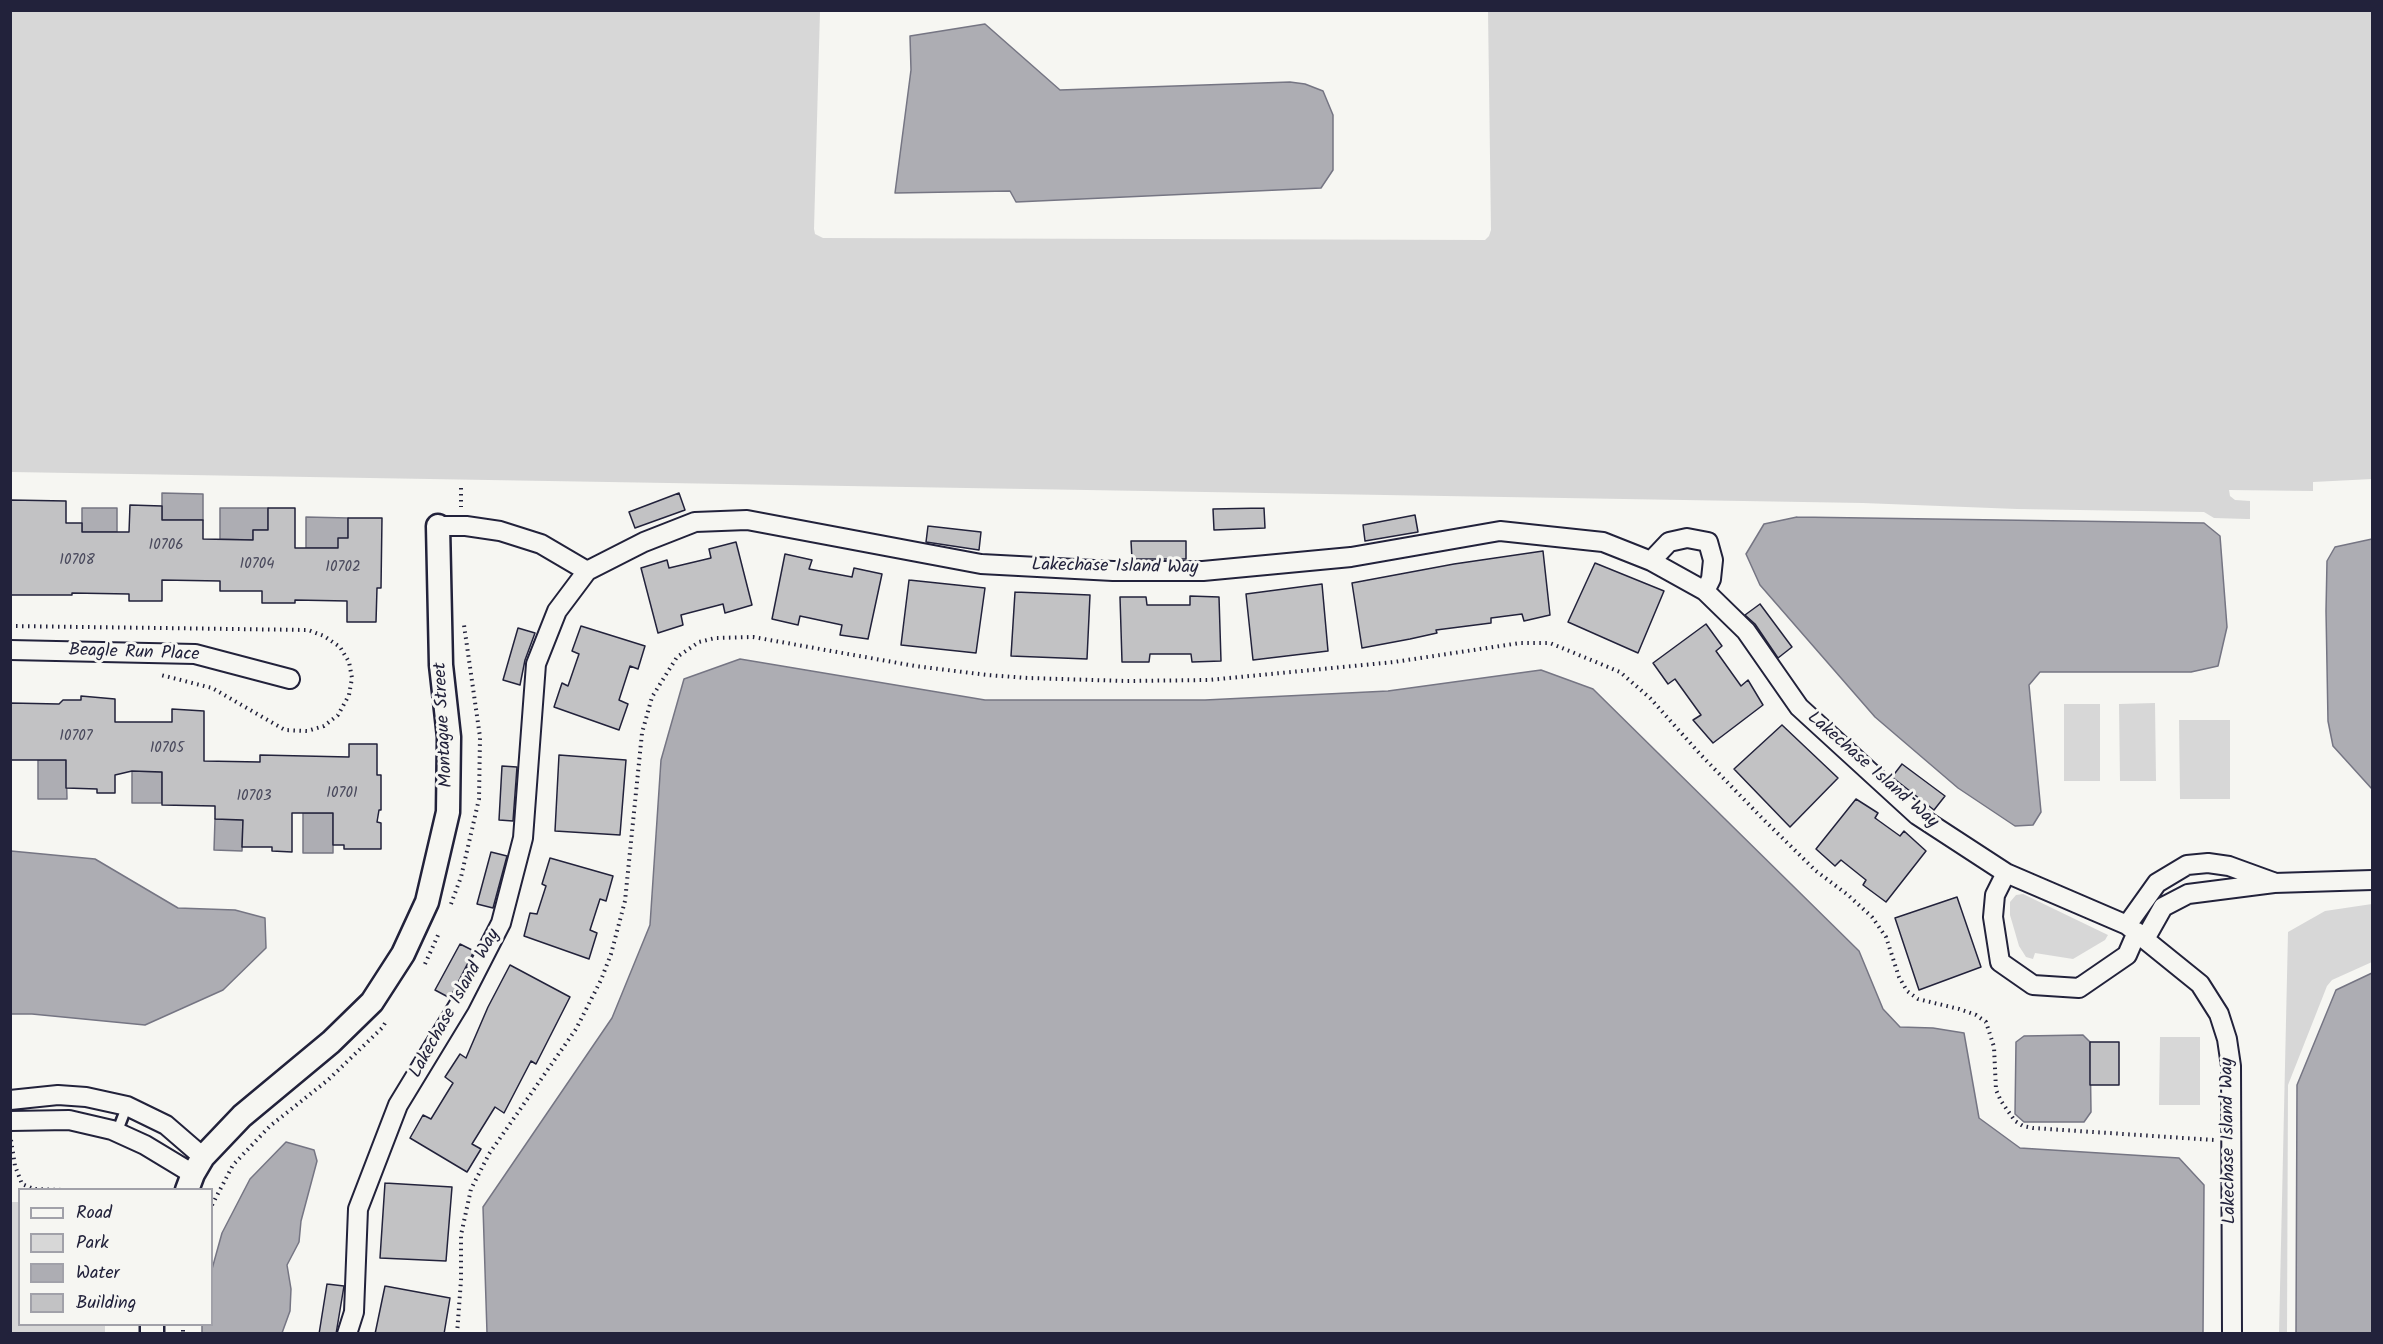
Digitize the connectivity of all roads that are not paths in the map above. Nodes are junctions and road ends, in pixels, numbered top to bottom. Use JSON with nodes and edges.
{"nodes":[{"id":1,"x":438,"y":526,"type":"joint"},
{"id":2,"x":1651,"y":561,"type":"junction"},
{"id":3,"x":587,"y":571,"type":"junction"},
{"id":4,"x":1705,"y":591,"type":"junction"},
{"id":5,"x":10,"y":650,"type":"edge"},
{"id":6,"x":290,"y":679,"type":"dead end"},
{"id":7,"x":2006,"y":873,"type":"junction"},
{"id":8,"x":2373,"y":880,"type":"edge"},
{"id":9,"x":2274,"y":883,"type":"junction"},
{"id":10,"x":2137,"y":932,"type":"junction"},
{"id":11,"x":12,"y":1099,"type":"edge"},
{"id":12,"x":127,"y":1106,"type":"junction"},
{"id":13,"x":12,"y":1126,"type":"edge"},
{"id":14,"x":117,"y":1132,"type":"junction"},
{"id":15,"x":194,"y":1173,"type":"edge"},
{"id":16,"x":347,"y":1334,"type":"edge"},
{"id":17,"x":2232,"y":1334,"type":"edge"}],
"edges":[{"from":1,"to":3,"type":"street"},
{"from":1,"to":15,"type":"street","name":"Montague Street"},
{"from":2,"to":3,"type":"street","name":"Lakechase Island Way"},
{"from":2,"to":4,"type":"street","name":"Lakechase Island Way"},
{"from":2,"to":4,"type":"street"},
{"from":3,"to":16,"type":"street","name":"Lakechase Island Way"},
{"from":4,"to":7,"type":"street","name":"Lakechase Island Way"},
{"from":5,"to":6,"type":"street","name":"Beagle Run Place"},
{"from":7,"to":10,"type":"street","name":"Lakechase Island Way"},
{"from":7,"to":10,"type":"street"},
{"from":8,"to":9,"type":"street"},
{"from":9,"to":10,"type":"street"},
{"from":9,"to":10,"type":"street"},
{"from":10,"to":17,"type":"street","name":"Lakechase Island Way"},
{"from":11,"to":12,"type":"street"},
{"from":11,"to":13,"type":"lane"},
{"from":12,"to":14,"type":"lane"},
{"from":12,"to":15,"type":"street"},
{"from":13,"to":14,"type":"street"},
{"from":14,"to":15,"type":"street"}]}
